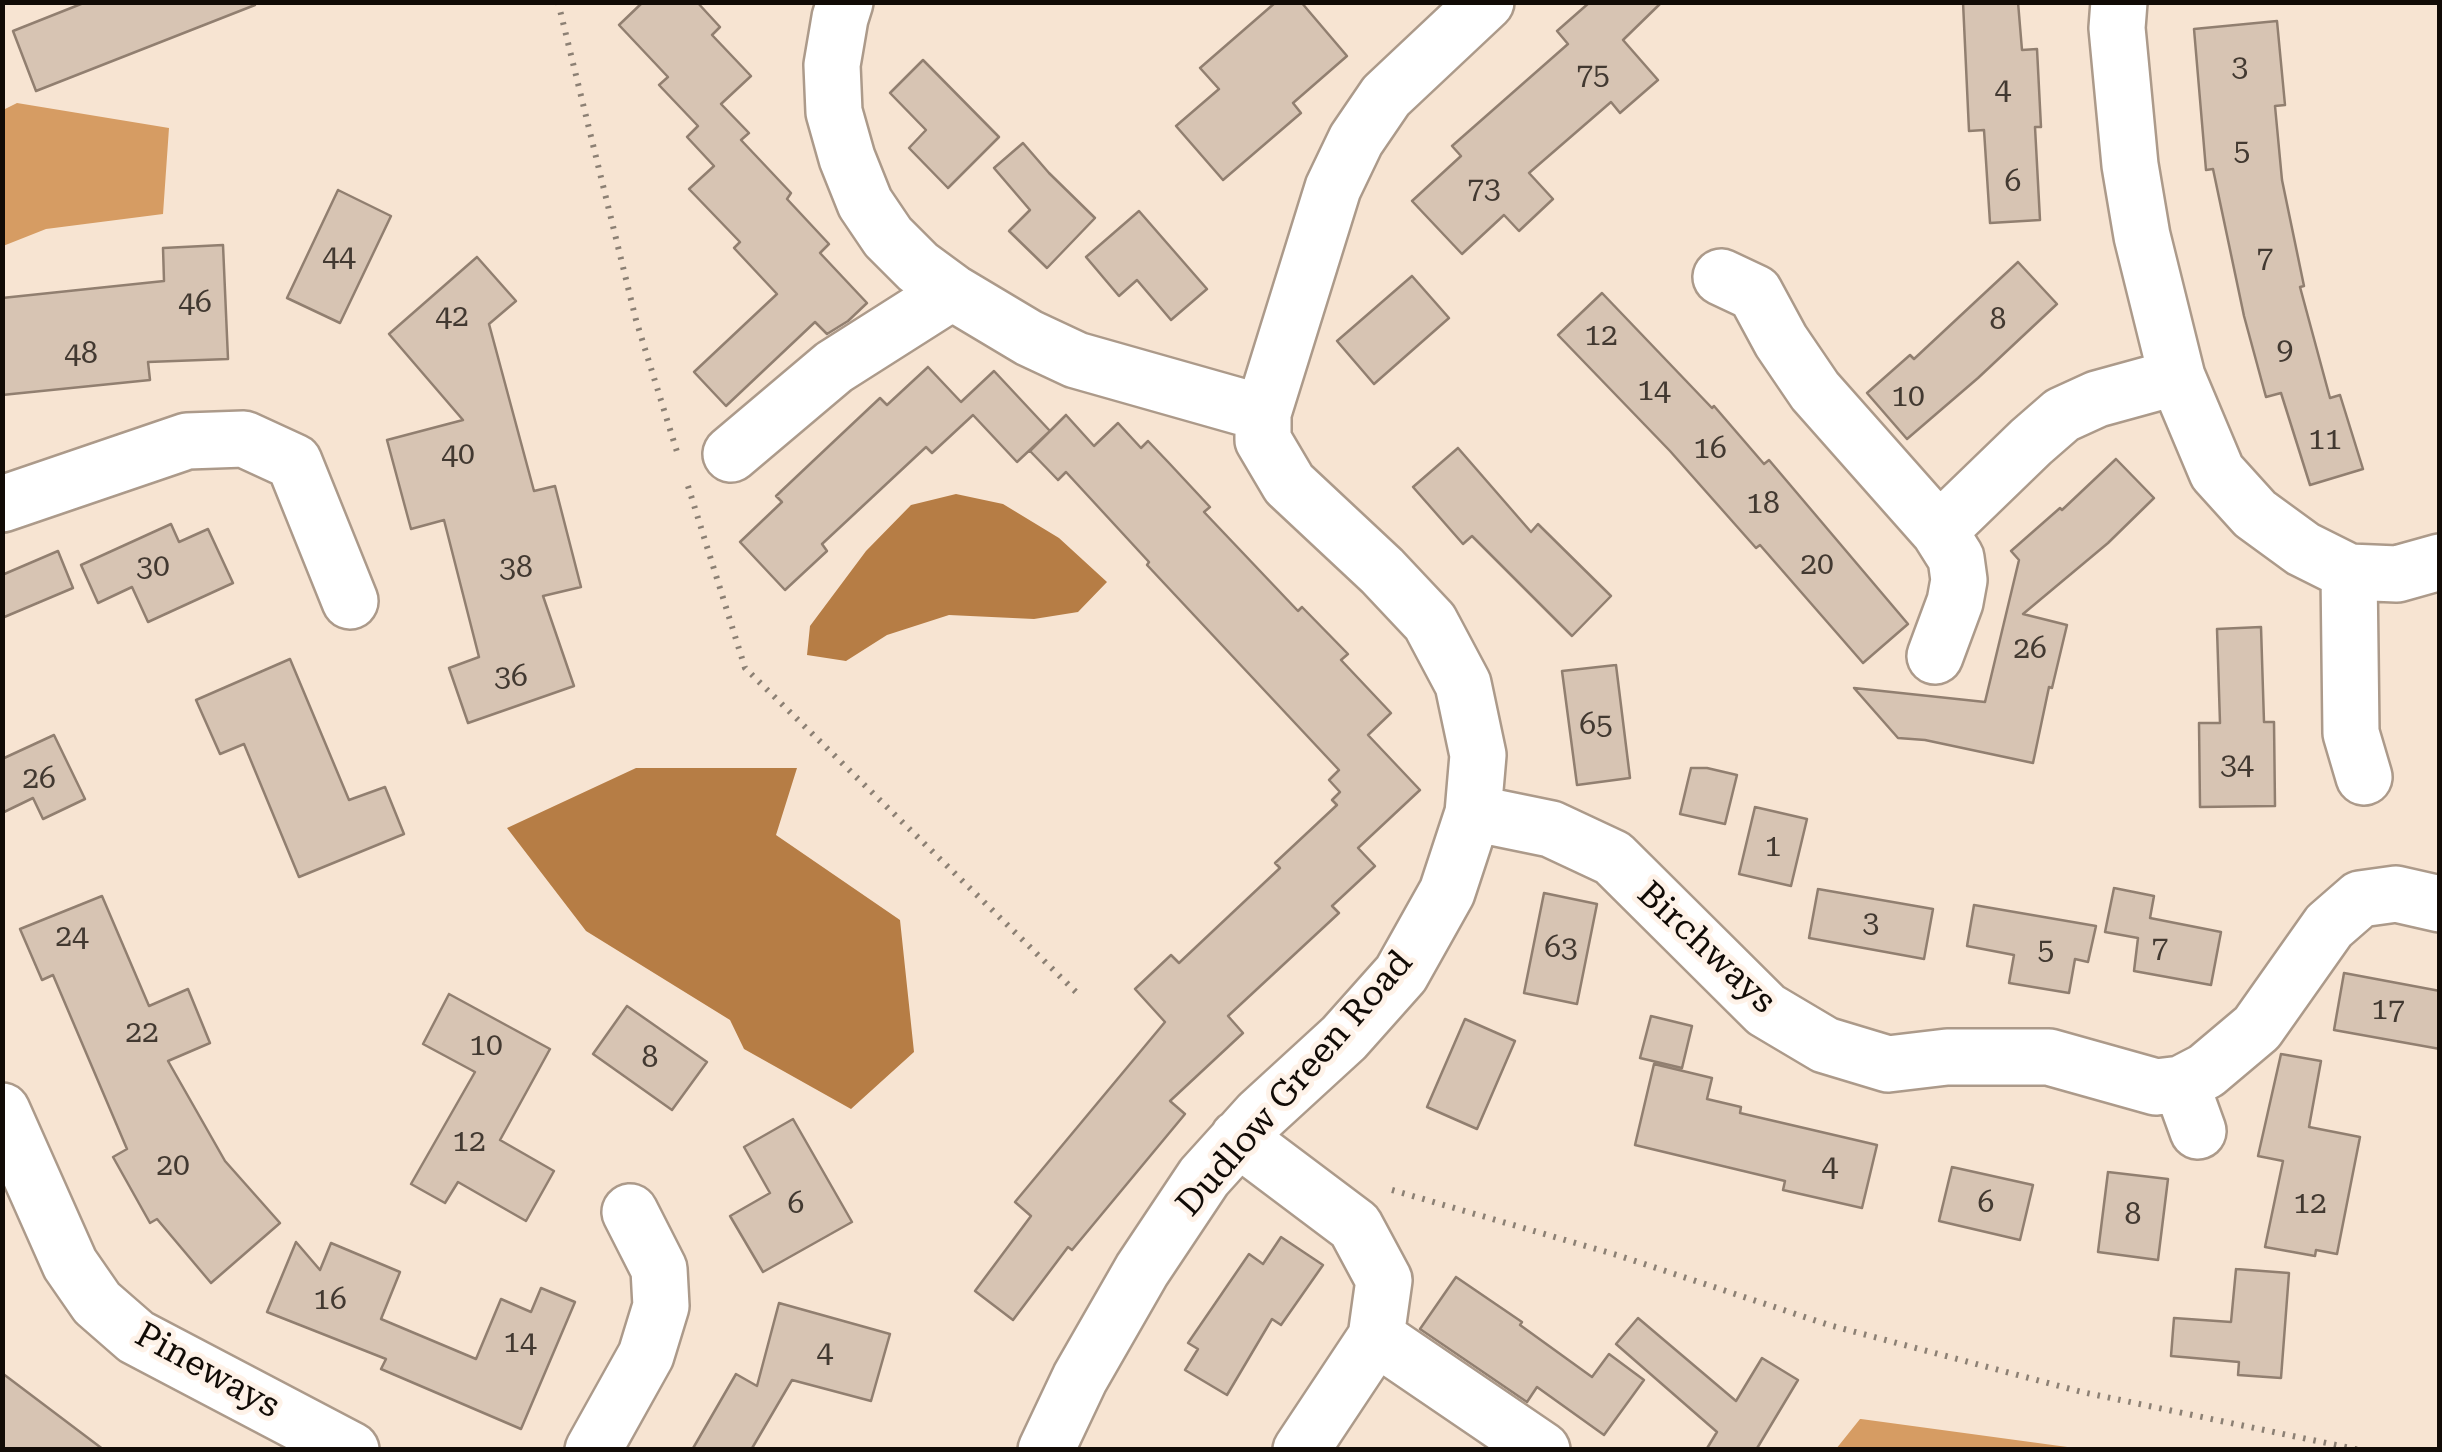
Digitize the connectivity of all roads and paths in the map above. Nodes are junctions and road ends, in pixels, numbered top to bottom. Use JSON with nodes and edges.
{"nodes":[{"id":1,"x":558,"y":2,"type":"edge"},
{"id":2,"x":846,"y":2,"type":"edge"},
{"id":3,"x":1486,"y":2,"type":"edge"},
{"id":4,"x":2119,"y":2,"type":"edge"},
{"id":5,"x":1718,"y":276,"type":"dead end"},
{"id":6,"x":952,"y":292,"type":"junction"},
{"id":7,"x":2177,"y":377,"type":"junction"},
{"id":8,"x":1262,"y":413,"type":"junction"},
{"id":9,"x":706,"y":460,"type":"joint"},
{"id":10,"x":688,"y":485,"type":"dead end"},
{"id":11,"x":2,"y":504,"type":"edge"},
{"id":12,"x":1948,"y":544,"type":"junction"},
{"id":13,"x":2440,"y":562,"type":"edge"},
{"id":14,"x":2350,"y":572,"type":"junction"},
{"id":15,"x":350,"y":601,"type":"dead end"},
{"id":16,"x":1936,"y":656,"type":"dead end"},
{"id":17,"x":2364,"y":777,"type":"dead end"},
{"id":18,"x":1473,"y":812,"type":"junction"},
{"id":19,"x":2440,"y":904,"type":"edge"},
{"id":20,"x":1080,"y":995,"type":"dead end"},
{"id":21,"x":2,"y":1112,"type":"edge"},
{"id":22,"x":1238,"y":1138,"type":"junction"},
{"id":23,"x":1381,"y":1187,"type":"dead end"},
{"id":24,"x":630,"y":1212,"type":"dead end"},
{"id":25,"x":1376,"y":1337,"type":"junction"},
{"id":26,"x":351,"y":1450,"type":"edge"},
{"id":27,"x":592,"y":1450,"type":"edge"},
{"id":28,"x":1046,"y":1450,"type":"edge"},
{"id":29,"x":1301,"y":1450,"type":"edge"},
{"id":30,"x":1542,"y":1450,"type":"edge"},
{"id":31,"x":2360,"y":1450,"type":"edge"}],
"edges":[{"from":1,"to":9,"type":"path"},
{"from":2,"to":6,"type":"street"},
{"from":3,"to":8,"type":"street"},
{"from":4,"to":7,"type":"street"},
{"from":5,"to":12,"type":"street"},
{"from":6,"to":8,"type":"street"},
{"from":6,"to":9,"type":"street"},
{"from":7,"to":12,"type":"street"},
{"from":7,"to":14,"type":"street"},
{"from":8,"to":18,"type":"street","name":"Dudlow Green Road"},
{"from":10,"to":20,"type":"path"},
{"from":11,"to":15,"type":"street"},
{"from":12,"to":16,"type":"street"},
{"from":13,"to":14,"type":"street"},
{"from":14,"to":17,"type":"street"},
{"from":18,"to":19,"type":"street","name":"Birchways"},
{"from":18,"to":22,"type":"street","name":"Dudlow Green Road"},
{"from":21,"to":26,"type":"street","name":"Pineways"},
{"from":22,"to":25,"type":"street"},
{"from":22,"to":28,"type":"street","name":"Dudlow Green Road"},
{"from":23,"to":31,"type":"path"},
{"from":24,"to":27,"type":"street"},
{"from":25,"to":29,"type":"street"},
{"from":25,"to":30,"type":"street"}]}
